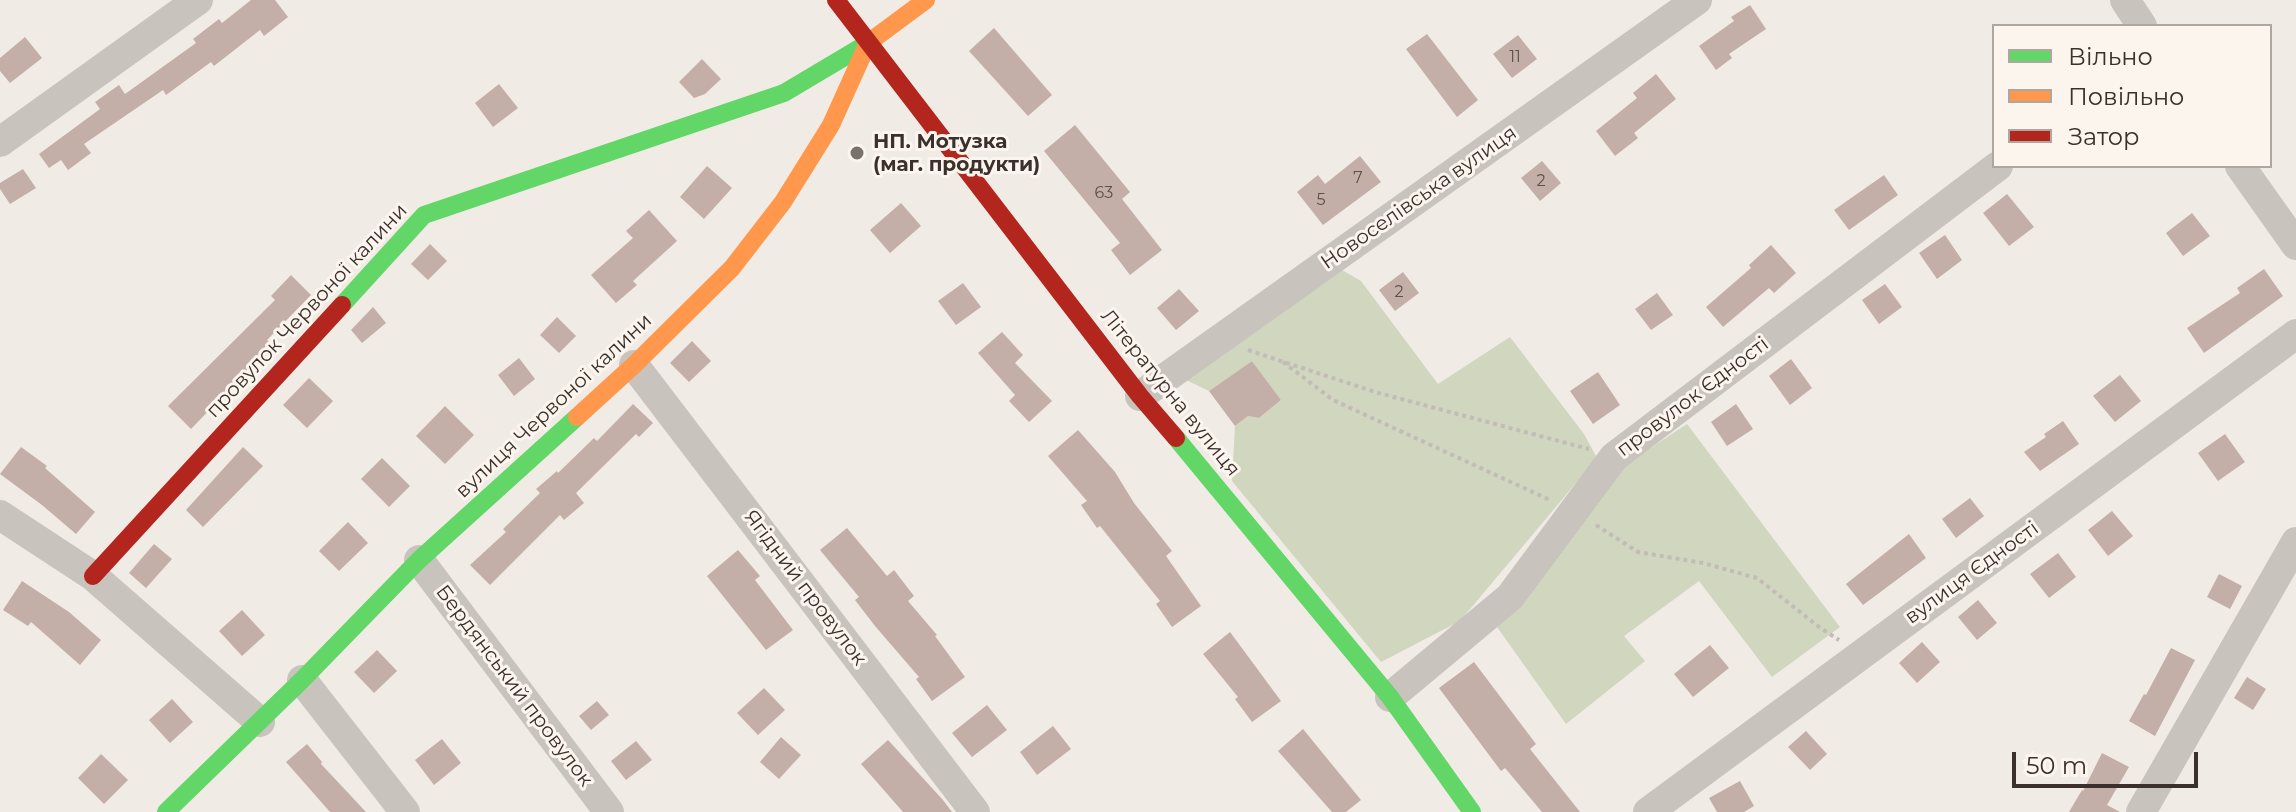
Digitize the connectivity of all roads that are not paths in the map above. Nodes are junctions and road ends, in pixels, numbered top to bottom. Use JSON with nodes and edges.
{"nodes":[{"id":1,"x":198,"y":0,"type":"edge"},
{"id":2,"x":836,"y":0,"type":"edge"},
{"id":3,"x":926,"y":0,"type":"edge"},
{"id":4,"x":1697,"y":0,"type":"edge"},
{"id":5,"x":2125,"y":0,"type":"edge"},
{"id":6,"x":2141,"y":24,"type":"edge"},
{"id":7,"x":868,"y":43,"type":"junction"},
{"id":8,"x":0,"y":142,"type":"edge"},
{"id":9,"x":1995,"y":168,"type":"edge"},
{"id":10,"x":2241,"y":168,"type":"edge"},
{"id":11,"x":2296,"y":245,"type":"edge"},
{"id":12,"x":2296,"y":334,"type":"edge"},
{"id":13,"x":634,"y":365,"type":"junction"},
{"id":14,"x":1140,"y":396,"type":"junction"},
{"id":15,"x":0,"y":515,"type":"edge"},
{"id":16,"x":2296,"y":542,"type":"edge"},
{"id":17,"x":419,"y":560,"type":"junction"},
{"id":18,"x":93,"y":576,"type":"junction"},
{"id":19,"x":302,"y":680,"type":"junction"},
{"id":20,"x":1390,"y":697,"type":"junction"},
{"id":21,"x":260,"y":722,"type":"junction"},
{"id":22,"x":166,"y":812,"type":"edge"},
{"id":23,"x":405,"y":812,"type":"edge"},
{"id":24,"x":609,"y":812,"type":"edge"},
{"id":25,"x":975,"y":812,"type":"edge"},
{"id":26,"x":1472,"y":812,"type":"edge"},
{"id":27,"x":1648,"y":812,"type":"edge"},
{"id":28,"x":2141,"y":812,"type":"edge"}],
"edges":[{"from":1,"to":8,"type":"street"},
{"from":2,"to":7,"type":"street","name":"Літературна вулиця"},
{"from":3,"to":7,"type":"street","name":"вулиця Червоної калини"},
{"from":4,"to":14,"type":"street","name":"Новоселівська вулиця"},
{"from":5,"to":6,"type":"street"},
{"from":7,"to":13,"type":"street","name":"вулиця Червоної калини"},
{"from":7,"to":14,"type":"street","name":"Літературна вулиця"},
{"from":7,"to":18,"type":"street","name":"провулок Червоної калини"},
{"from":9,"to":20,"type":"street","name":"провулок Єдності"},
{"from":10,"to":11,"type":"street"},
{"from":12,"to":27,"type":"street","name":"вулиця Єдності"},
{"from":13,"to":17,"type":"street","name":"вулиця Червоної калини"},
{"from":13,"to":25,"type":"street","name":"Ягідний провулок"},
{"from":14,"to":20,"type":"street","name":"Літературна вулиця"},
{"from":15,"to":18,"type":"street"},
{"from":16,"to":28,"type":"street"},
{"from":17,"to":19,"type":"street","name":"вулиця Червоної калини"},
{"from":17,"to":24,"type":"street","name":"Бердянський провулок"},
{"from":18,"to":21,"type":"street"},
{"from":19,"to":21,"type":"street","name":"вулиця Червоної калини"},
{"from":19,"to":23,"type":"street"},
{"from":20,"to":26,"type":"street","name":"Літературна вулиця"},
{"from":21,"to":22,"type":"street","name":"вулиця Червоної калини"}]}
